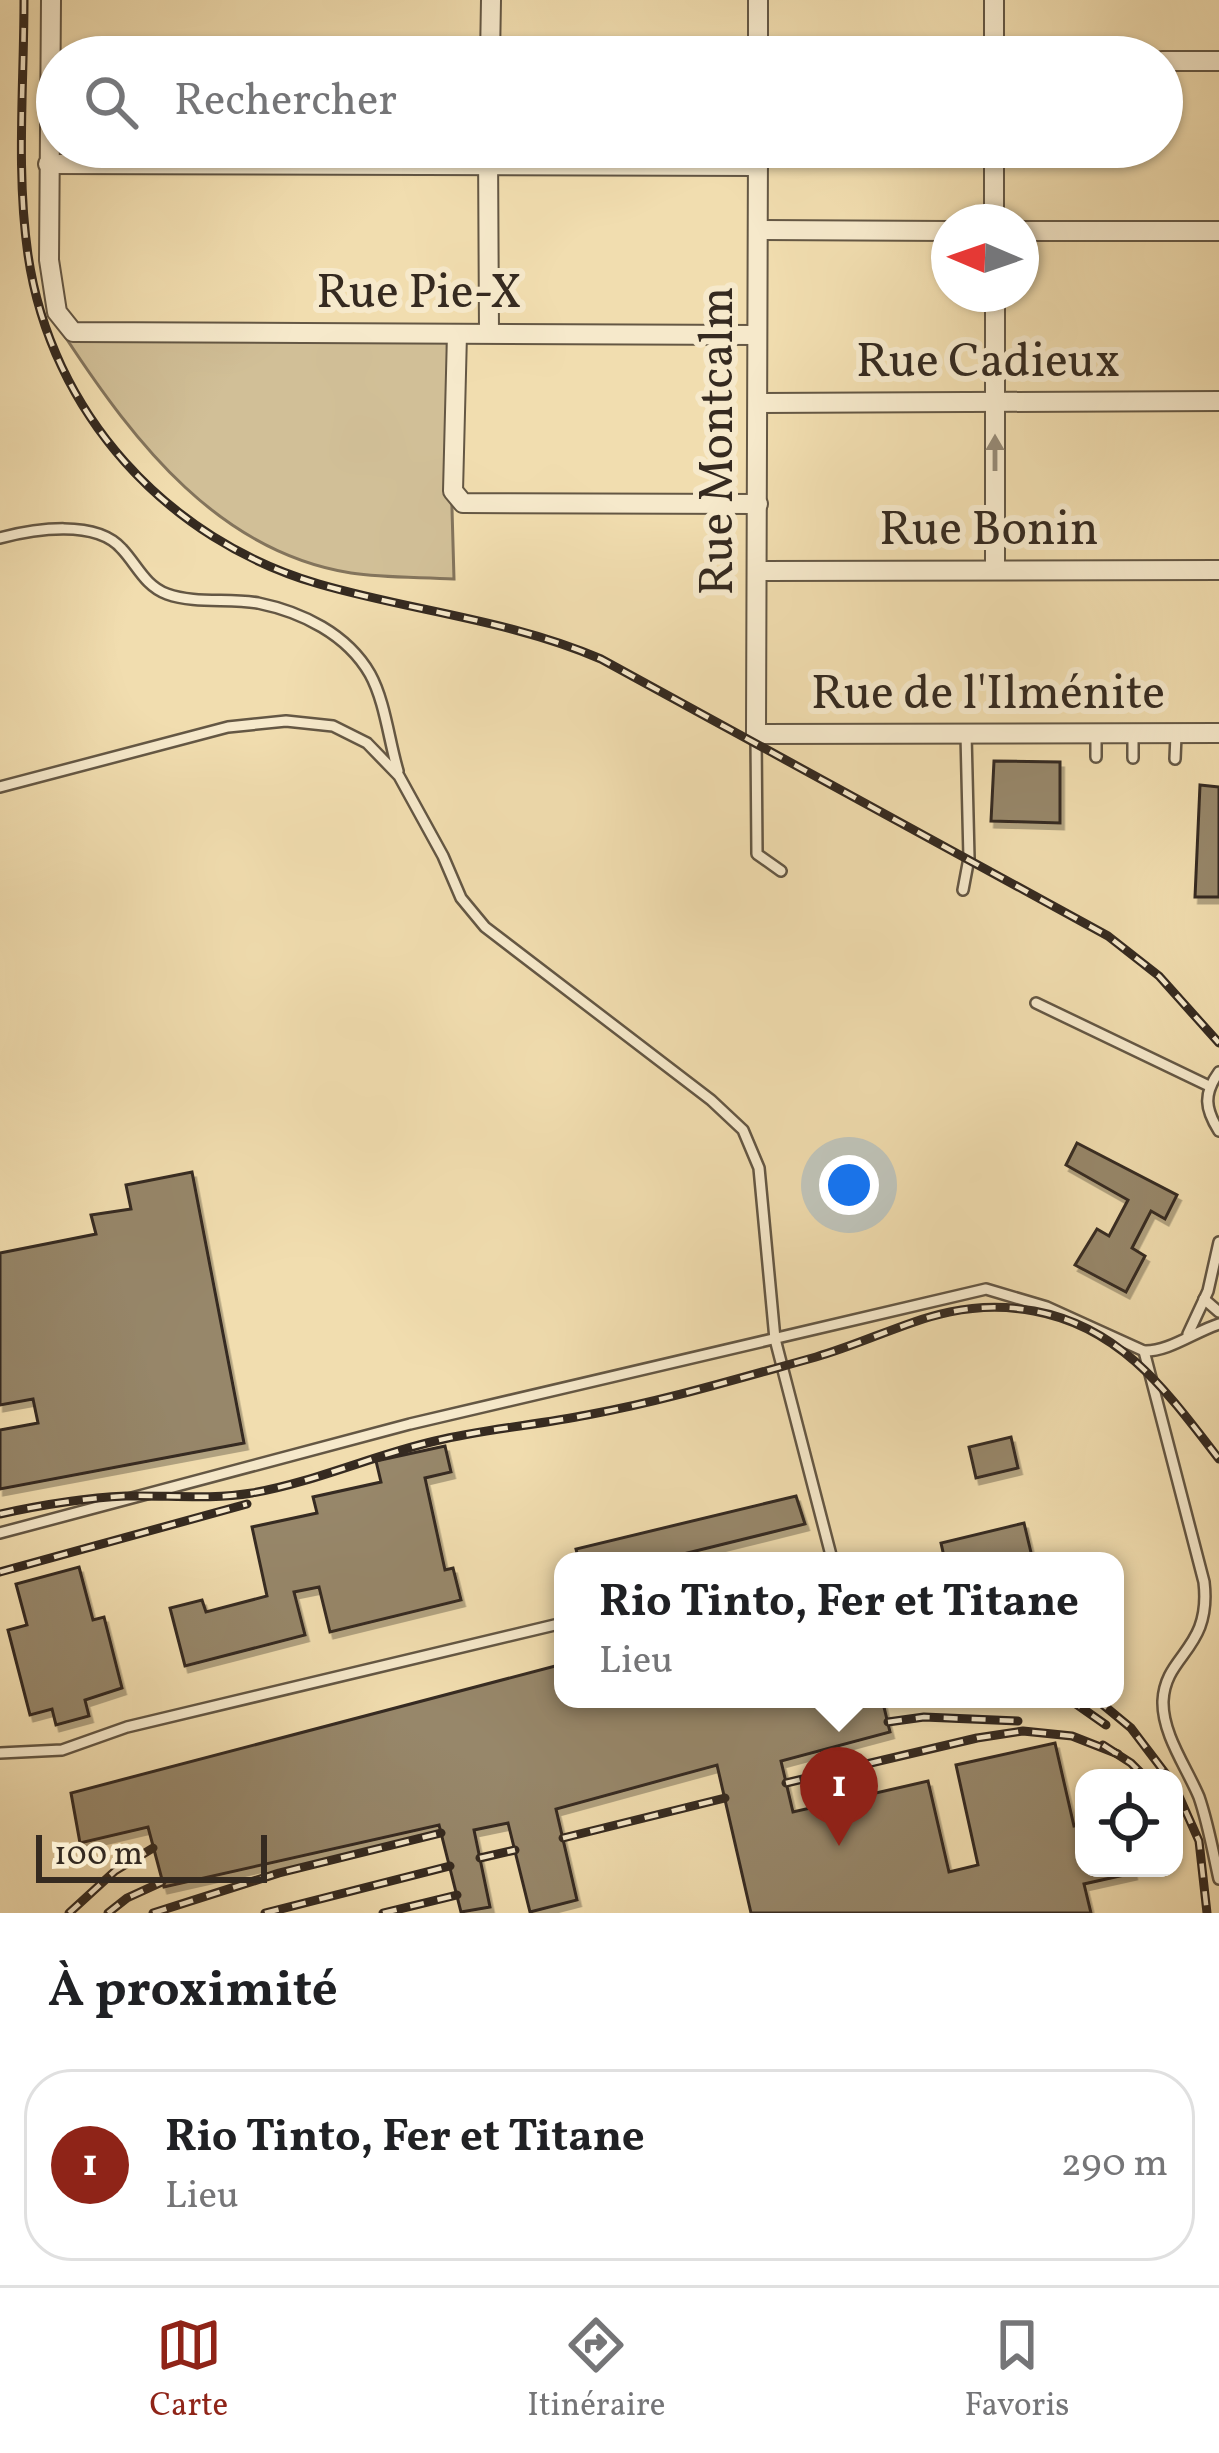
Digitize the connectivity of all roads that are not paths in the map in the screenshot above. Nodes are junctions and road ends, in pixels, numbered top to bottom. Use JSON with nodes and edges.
{"nodes":[{"id":1,"x":51,"y":0,"type":"edge"},
{"id":2,"x":491,"y":0,"type":"edge"},
{"id":3,"x":758,"y":0,"type":"edge"},
{"id":4,"x":994,"y":0,"type":"edge"},
{"id":5,"x":51,"y":36,"type":"edge"},
{"id":6,"x":490,"y":36,"type":"edge"},
{"id":7,"x":758,"y":36,"type":"edge"},
{"id":8,"x":994,"y":36,"type":"edge"},
{"id":9,"x":1183,"y":61,"type":"edge"},
{"id":10,"x":1219,"y":61,"type":"edge"},
{"id":11,"x":49,"y":168,"type":"edge"},
{"id":12,"x":488,"y":168,"type":"edge"},
{"id":13,"x":758,"y":168,"type":"edge"},
{"id":14,"x":994,"y":168,"type":"edge"},
{"id":15,"x":994,"y":204,"type":"edge"},
{"id":16,"x":758,"y":230,"type":"junction"},
{"id":17,"x":931,"y":231,"type":"edge"},
{"id":18,"x":1039,"y":231,"type":"edge"},
{"id":19,"x":1219,"y":231,"type":"edge"},
{"id":20,"x":994,"y":312,"type":"edge"},
{"id":21,"x":489,"y":333,"type":"junction"},
{"id":22,"x":457,"y":334,"type":"junction"},
{"id":23,"x":758,"y":335,"type":"junction"},
{"id":24,"x":1219,"y":401,"type":"edge"},
{"id":25,"x":995,"y":402,"type":"junction"},
{"id":26,"x":758,"y":403,"type":"junction"},
{"id":27,"x":758,"y":504,"type":"junction"},
{"id":28,"x":0,"y":538,"type":"edge"},
{"id":29,"x":995,"y":570,"type":"junction"},
{"id":30,"x":1219,"y":570,"type":"edge"},
{"id":31,"x":758,"y":571,"type":"junction"},
{"id":32,"x":756,"y":734,"type":"junction"},
{"id":33,"x":966,"y":734,"type":"junction"},
{"id":34,"x":1096,"y":734,"type":"junction"},
{"id":35,"x":1133,"y":734,"type":"junction"},
{"id":36,"x":1176,"y":734,"type":"junction"},
{"id":37,"x":1219,"y":734,"type":"edge"},
{"id":38,"x":1096,"y":757,"type":"dead end"},
{"id":39,"x":1133,"y":758,"type":"dead end"},
{"id":40,"x":1175,"y":759,"type":"dead end"},
{"id":41,"x":399,"y":776,"type":"junction"},
{"id":42,"x":0,"y":787,"type":"edge"},
{"id":43,"x":781,"y":871,"type":"dead end"},
{"id":44,"x":963,"y":890,"type":"dead end"},
{"id":45,"x":1036,"y":1003,"type":"dead end"},
{"id":46,"x":1219,"y":1072,"type":"edge"},
{"id":47,"x":1209,"y":1086,"type":"junction"},
{"id":48,"x":1219,"y":1131,"type":"edge"},
{"id":49,"x":1219,"y":1242,"type":"edge"},
{"id":50,"x":1204,"y":1299,"type":"junction"},
{"id":51,"x":1219,"y":1312,"type":"edge"},
{"id":52,"x":1219,"y":1324,"type":"edge"},
{"id":53,"x":1188,"y":1334,"type":"junction"},
{"id":54,"x":776,"y":1339,"type":"junction"},
{"id":55,"x":1144,"y":1351,"type":"junction"},
{"id":56,"x":0,"y":1533,"type":"edge"},
{"id":57,"x":830,"y":1552,"type":"edge"},
{"id":58,"x":554,"y":1625,"type":"edge"},
{"id":59,"x":0,"y":1753,"type":"edge"},
{"id":60,"x":1219,"y":1879,"type":"edge"}],
"edges":[{"from":1,"to":5,"type":"street"},
{"from":2,"to":6,"type":"street"},
{"from":3,"to":7,"type":"street"},
{"from":4,"to":8,"type":"street"},
{"from":9,"to":10,"type":"street"},
{"from":11,"to":22,"type":"street","name":"Rue Pie-X"},
{"from":12,"to":21,"type":"street"},
{"from":13,"to":16,"type":"street","name":"Rue Montcalm"},
{"from":14,"to":15,"type":"street"},
{"from":16,"to":17,"type":"street"},
{"from":16,"to":23,"type":"street","name":"Rue Montcalm"},
{"from":18,"to":19,"type":"street"},
{"from":20,"to":25,"type":"street"},
{"from":21,"to":22,"type":"street","name":"Rue Pie-X"},
{"from":21,"to":23,"type":"street","name":"Rue Pie-X"},
{"from":22,"to":27,"type":"street"},
{"from":23,"to":26,"type":"street","name":"Rue Montcalm"},
{"from":24,"to":25,"type":"street","name":"Rue Cadieux"},
{"from":25,"to":26,"type":"street","name":"Rue Cadieux"},
{"from":29,"to":25,"type":"street","one_way":true},
{"from":26,"to":27,"type":"street","name":"Rue Montcalm"},
{"from":27,"to":31,"type":"street","name":"Rue Montcalm"},
{"from":28,"to":41,"type":"lane"},
{"from":29,"to":30,"type":"street","name":"Rue Bonin"},
{"from":29,"to":31,"type":"street","name":"Rue Bonin"},
{"from":31,"to":32,"type":"street","name":"Rue Montcalm"},
{"from":32,"to":33,"type":"street","name":"Rue de l'Ilménite"},
{"from":32,"to":43,"type":"lane"},
{"from":33,"to":34,"type":"street","name":"Rue de l'Ilménite"},
{"from":33,"to":44,"type":"lane"},
{"from":34,"to":35,"type":"street","name":"Rue de l'Ilménite"},
{"from":34,"to":38,"type":"lane"},
{"from":35,"to":36,"type":"street","name":"Rue de l'Ilménite"},
{"from":35,"to":39,"type":"lane"},
{"from":36,"to":37,"type":"street","name":"Rue de l'Ilménite"},
{"from":36,"to":40,"type":"lane"},
{"from":41,"to":42,"type":"lane"},
{"from":41,"to":54,"type":"lane"},
{"from":45,"to":47,"type":"lane"},
{"from":46,"to":47,"type":"lane"},
{"from":47,"to":48,"type":"lane"},
{"from":49,"to":50,"type":"lane"},
{"from":50,"to":51,"type":"lane"},
{"from":50,"to":53,"type":"lane"},
{"from":52,"to":53,"type":"lane"},
{"from":53,"to":55,"type":"lane"},
{"from":54,"to":55,"type":"lane"},
{"from":54,"to":56,"type":"lane"},
{"from":54,"to":57,"type":"lane"},
{"from":55,"to":60,"type":"lane"},
{"from":58,"to":59,"type":"lane"}]}
